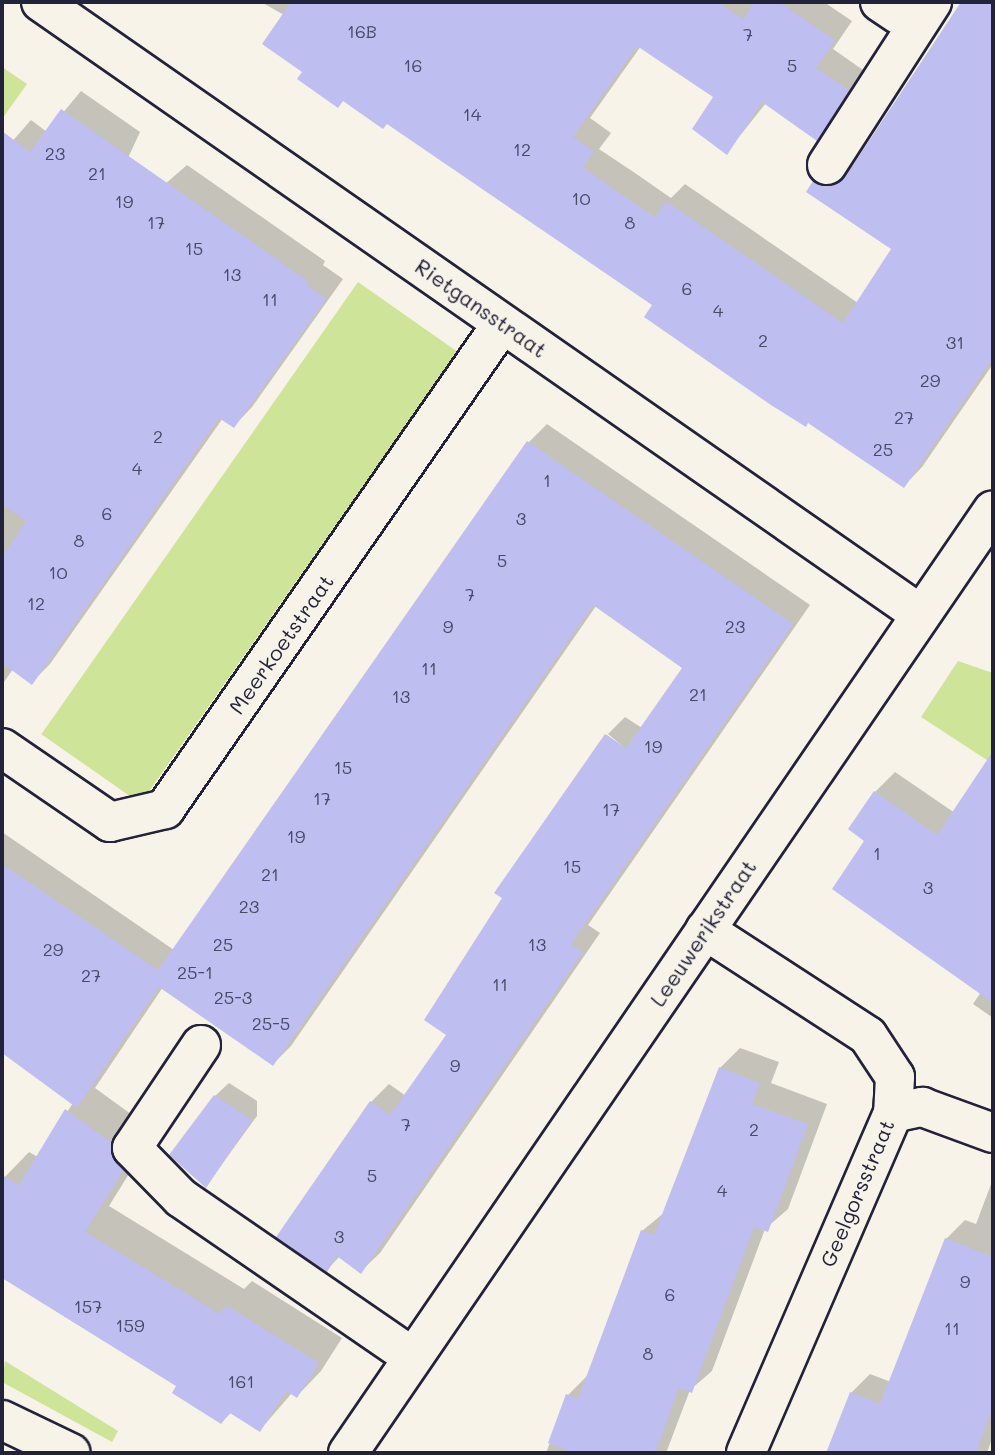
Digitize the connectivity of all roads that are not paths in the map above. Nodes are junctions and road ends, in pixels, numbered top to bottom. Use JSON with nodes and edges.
{"nodes":[{"id":1,"x":41,"y":2,"type":"edge"},
{"id":2,"x":903,"y":6,"type":"edge"},
{"id":3,"x":827,"y":165,"type":"dead end"},
{"id":4,"x":502,"y":324,"type":"junction"},
{"id":5,"x":993,"y":510,"type":"edge"},
{"id":6,"x":920,"y":614,"type":"junction"},
{"id":7,"x":2,"y":748,"type":"edge"},
{"id":8,"x":705,"y":930,"type":"junction"},
{"id":9,"x":201,"y":1045,"type":"dead end"},
{"id":10,"x":893,"y":1113,"type":"junction"},
{"id":11,"x":993,"y":1133,"type":"edge"},
{"id":12,"x":412,"y":1357,"type":"junction"},
{"id":13,"x":8,"y":1424,"type":"edge"},
{"id":14,"x":51,"y":1453,"type":"edge"},
{"id":15,"x":71,"y":1453,"type":"edge"},
{"id":16,"x":348,"y":1453,"type":"edge"},
{"id":17,"x":746,"y":1453,"type":"edge"}],
"edges":[{"from":1,"to":4,"type":"street","name":"Rietgansstraat"},
{"from":2,"to":3,"type":"street"},
{"from":4,"to":6,"type":"street","name":"Rietgansstraat"},
{"from":4,"to":7,"type":"street","name":"Meerkoetstraat"},
{"from":5,"to":6,"type":"street","name":"Leeuwerikstraat"},
{"from":6,"to":8,"type":"street","name":"Leeuwerikstraat"},
{"from":8,"to":10,"type":"street","name":"Geelgorsstraat"},
{"from":8,"to":12,"type":"street","name":"Leeuwerikstraat"},
{"from":9,"to":12,"type":"street"},
{"from":10,"to":11,"type":"street"},
{"from":10,"to":17,"type":"street","name":"Geelgorsstraat"},
{"from":12,"to":16,"type":"street","name":"Leeuwerikstraat"},
{"from":13,"to":14,"type":"street"},
{"from":13,"to":15,"type":"street"}]}
